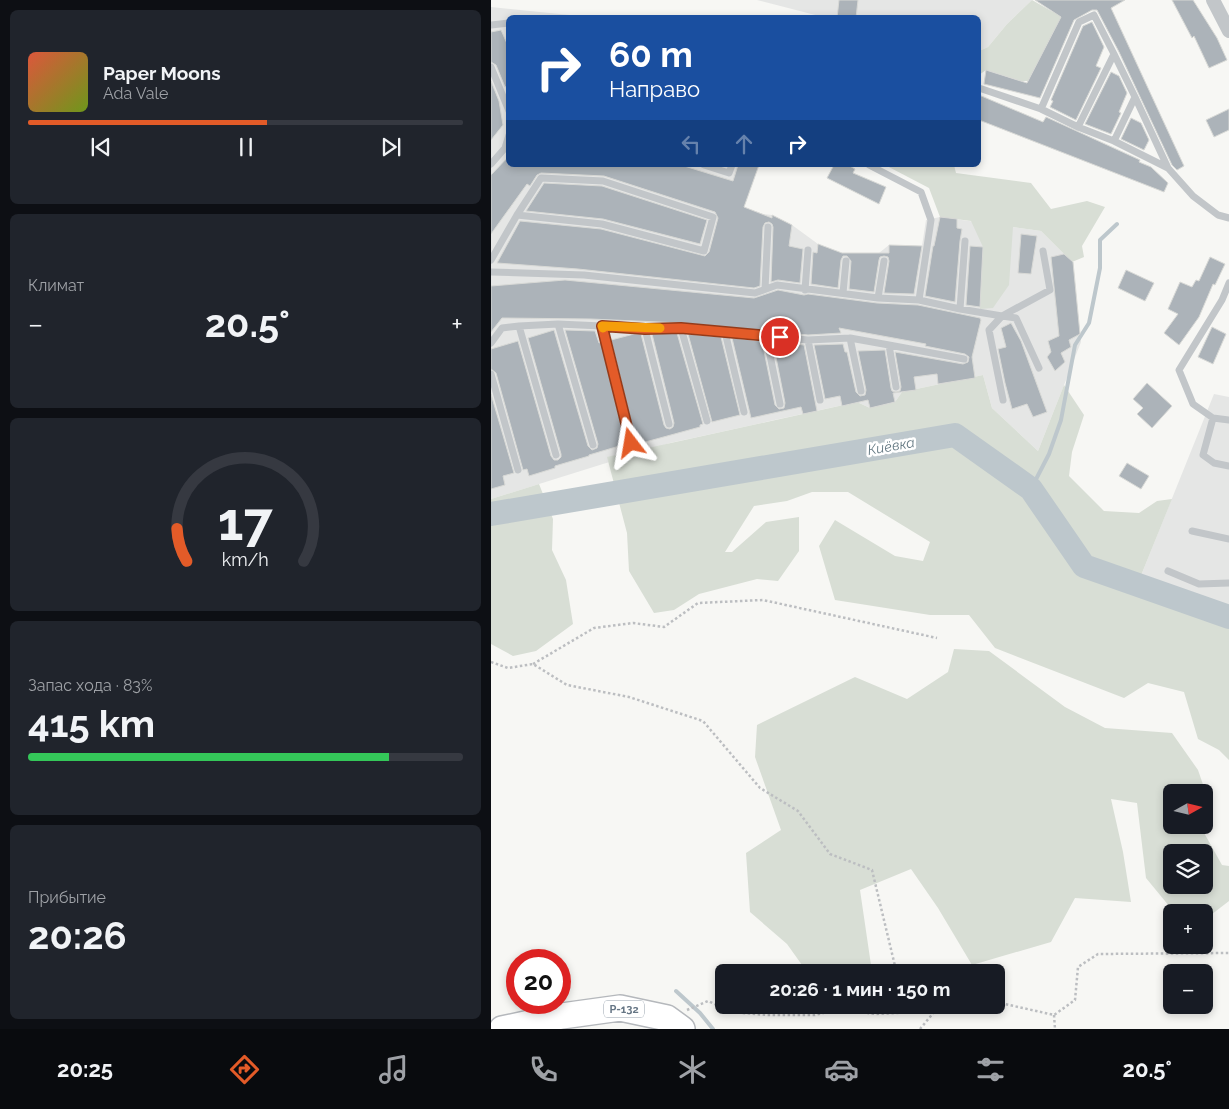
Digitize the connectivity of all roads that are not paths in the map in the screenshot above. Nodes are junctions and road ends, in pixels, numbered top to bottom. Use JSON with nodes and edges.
{"nodes":[{"id":1,"x":1213,"y":0,"type":"edge"},
{"id":2,"x":506,"y":24,"type":"edge"},
{"id":3,"x":491,"y":26,"type":"edge"},
{"id":4,"x":1229,"y":31,"type":"edge"},
{"id":5,"x":1114,"y":54,"type":"junction"},
{"id":6,"x":491,"y":67,"type":"edge"},
{"id":7,"x":981,"y":89,"type":"edge"},
{"id":8,"x":505,"y":94,"type":"edge"},
{"id":9,"x":1135,"y":97,"type":"junction"},
{"id":10,"x":1041,"y":110,"type":"junction"},
{"id":11,"x":1077,"y":127,"type":"junction"},
{"id":12,"x":1114,"y":141,"type":"junction"},
{"id":13,"x":506,"y":145,"type":"edge"},
{"id":14,"x":491,"y":164,"type":"edge"},
{"id":15,"x":710,"y":167,"type":"edge"},
{"id":16,"x":731,"y":167,"type":"edge"},
{"id":17,"x":873,"y":167,"type":"edge"},
{"id":18,"x":1168,"y":168,"type":"junction"},
{"id":19,"x":517,"y":215,"type":"junction"},
{"id":20,"x":1229,"y":218,"type":"edge"},
{"id":21,"x":768,"y":227,"type":"dead end"},
{"id":22,"x":965,"y":241,"type":"dead end"},
{"id":23,"x":808,"y":250,"type":"dead end"},
{"id":24,"x":1043,"y":251,"type":"dead end"},
{"id":25,"x":491,"y":260,"type":"edge"},
{"id":26,"x":845,"y":261,"type":"dead end"},
{"id":27,"x":884,"y":261,"type":"dead end"},
{"id":28,"x":491,"y":272,"type":"edge"},
{"id":29,"x":1229,"y":283,"type":"edge"},
{"id":30,"x":765,"y":289,"type":"junction"},
{"id":31,"x":805,"y":290,"type":"junction"},
{"id":32,"x":843,"y":293,"type":"junction"},
{"id":33,"x":878,"y":298,"type":"junction"},
{"id":34,"x":919,"y":300,"type":"junction"},
{"id":35,"x":960,"y":309,"type":"junction"},
{"id":36,"x":1002,"y":316,"type":"junction"},
{"id":37,"x":559,"y":324,"type":"junction"},
{"id":38,"x":519,"y":326,"type":"junction"},
{"id":39,"x":602,"y":326,"type":"junction"},
{"id":40,"x":681,"y":328,"type":"junction"},
{"id":41,"x":645,"y":329,"type":"junction"},
{"id":42,"x":725,"y":332,"type":"junction"},
{"id":43,"x":766,"y":336,"type":"junction"},
{"id":44,"x":850,"y":338,"type":"junction"},
{"id":45,"x":808,"y":340,"type":"junction"},
{"id":46,"x":491,"y":343,"type":"edge"},
{"id":47,"x":889,"y":345,"type":"junction"},
{"id":48,"x":964,"y":360,"type":"dead end"},
{"id":49,"x":1039,"y":368,"type":"dead end"},
{"id":50,"x":491,"y":374,"type":"edge"},
{"id":51,"x":896,"y":387,"type":"dead end"},
{"id":52,"x":861,"y":391,"type":"dead end"},
{"id":53,"x":821,"y":400,"type":"dead end"},
{"id":54,"x":1003,"y":400,"type":"dead end"},
{"id":55,"x":781,"y":404,"type":"dead end"},
{"id":56,"x":744,"y":412,"type":"dead end"},
{"id":57,"x":1213,"y":418,"type":"junction"},
{"id":58,"x":1229,"y":420,"type":"edge"},
{"id":59,"x":707,"y":421,"type":"dead end"},
{"id":60,"x":669,"y":424,"type":"dead end"},
{"id":61,"x":631,"y":443,"type":"dead end"},
{"id":62,"x":593,"y":445,"type":"dead end"},
{"id":63,"x":556,"y":455,"type":"dead end"},
{"id":64,"x":1229,"y":466,"type":"edge"},
{"id":65,"x":518,"y":470,"type":"dead end"},
{"id":66,"x":1192,"y":531,"type":"dead end"},
{"id":67,"x":1229,"y":539,"type":"edge"},
{"id":68,"x":1168,"y":571,"type":"dead end"},
{"id":69,"x":1229,"y":582,"type":"edge"},
{"id":70,"x":682,"y":1020,"type":"edge"},
{"id":71,"x":502,"y":1029,"type":"edge"}],
"edges":[{"from":1,"to":4,"type":"street"},
{"from":2,"to":3,"type":"lane"},
{"from":5,"to":9,"type":"lane"},
{"from":5,"to":10,"type":"lane"},
{"from":5,"to":11,"type":"lane"},
{"from":6,"to":8,"type":"lane"},
{"from":7,"to":10,"type":"lane"},
{"from":9,"to":12,"type":"lane"},
{"from":9,"to":18,"type":"lane"},
{"from":10,"to":11,"type":"lane"},
{"from":11,"to":12,"type":"lane"},
{"from":12,"to":18,"type":"lane"},
{"from":13,"to":14,"type":"lane"},
{"from":15,"to":16,"type":"lane"},
{"from":17,"to":34,"type":"lane"},
{"from":18,"to":20,"type":"lane"},
{"from":19,"to":19,"type":"lane"},
{"from":19,"to":25,"type":"lane"},
{"from":21,"to":30,"type":"lane"},
{"from":22,"to":35,"type":"lane"},
{"from":23,"to":31,"type":"lane"},
{"from":24,"to":36,"type":"lane"},
{"from":26,"to":32,"type":"lane"},
{"from":27,"to":33,"type":"lane"},
{"from":28,"to":30,"type":"lane"},
{"from":29,"to":57,"type":"lane"},
{"from":30,"to":31,"type":"lane"},
{"from":31,"to":32,"type":"lane"},
{"from":32,"to":33,"type":"lane"},
{"from":33,"to":34,"type":"lane"},
{"from":34,"to":35,"type":"lane"},
{"from":35,"to":36,"type":"lane"},
{"from":36,"to":49,"type":"lane"},
{"from":36,"to":54,"type":"lane"},
{"from":37,"to":38,"type":"lane"},
{"from":37,"to":39,"type":"lane"},
{"from":37,"to":62,"type":"lane"},
{"from":38,"to":46,"type":"lane"},
{"from":38,"to":63,"type":"lane"},
{"from":39,"to":41,"type":"lane"},
{"from":39,"to":61,"type":"lane"},
{"from":40,"to":41,"type":"lane"},
{"from":40,"to":42,"type":"lane"},
{"from":40,"to":59,"type":"lane"},
{"from":41,"to":60,"type":"lane"},
{"from":42,"to":43,"type":"lane"},
{"from":42,"to":56,"type":"lane"},
{"from":43,"to":45,"type":"lane"},
{"from":43,"to":55,"type":"lane"},
{"from":44,"to":45,"type":"lane"},
{"from":44,"to":47,"type":"lane"},
{"from":44,"to":52,"type":"lane"},
{"from":45,"to":53,"type":"lane"},
{"from":47,"to":48,"type":"lane"},
{"from":47,"to":51,"type":"lane"},
{"from":50,"to":65,"type":"lane"},
{"from":57,"to":58,"type":"lane"},
{"from":57,"to":64,"type":"lane"},
{"from":66,"to":67,"type":"lane"},
{"from":68,"to":69,"type":"lane"},
{"from":70,"to":71,"type":"highway","number":"Р-132"}]}
